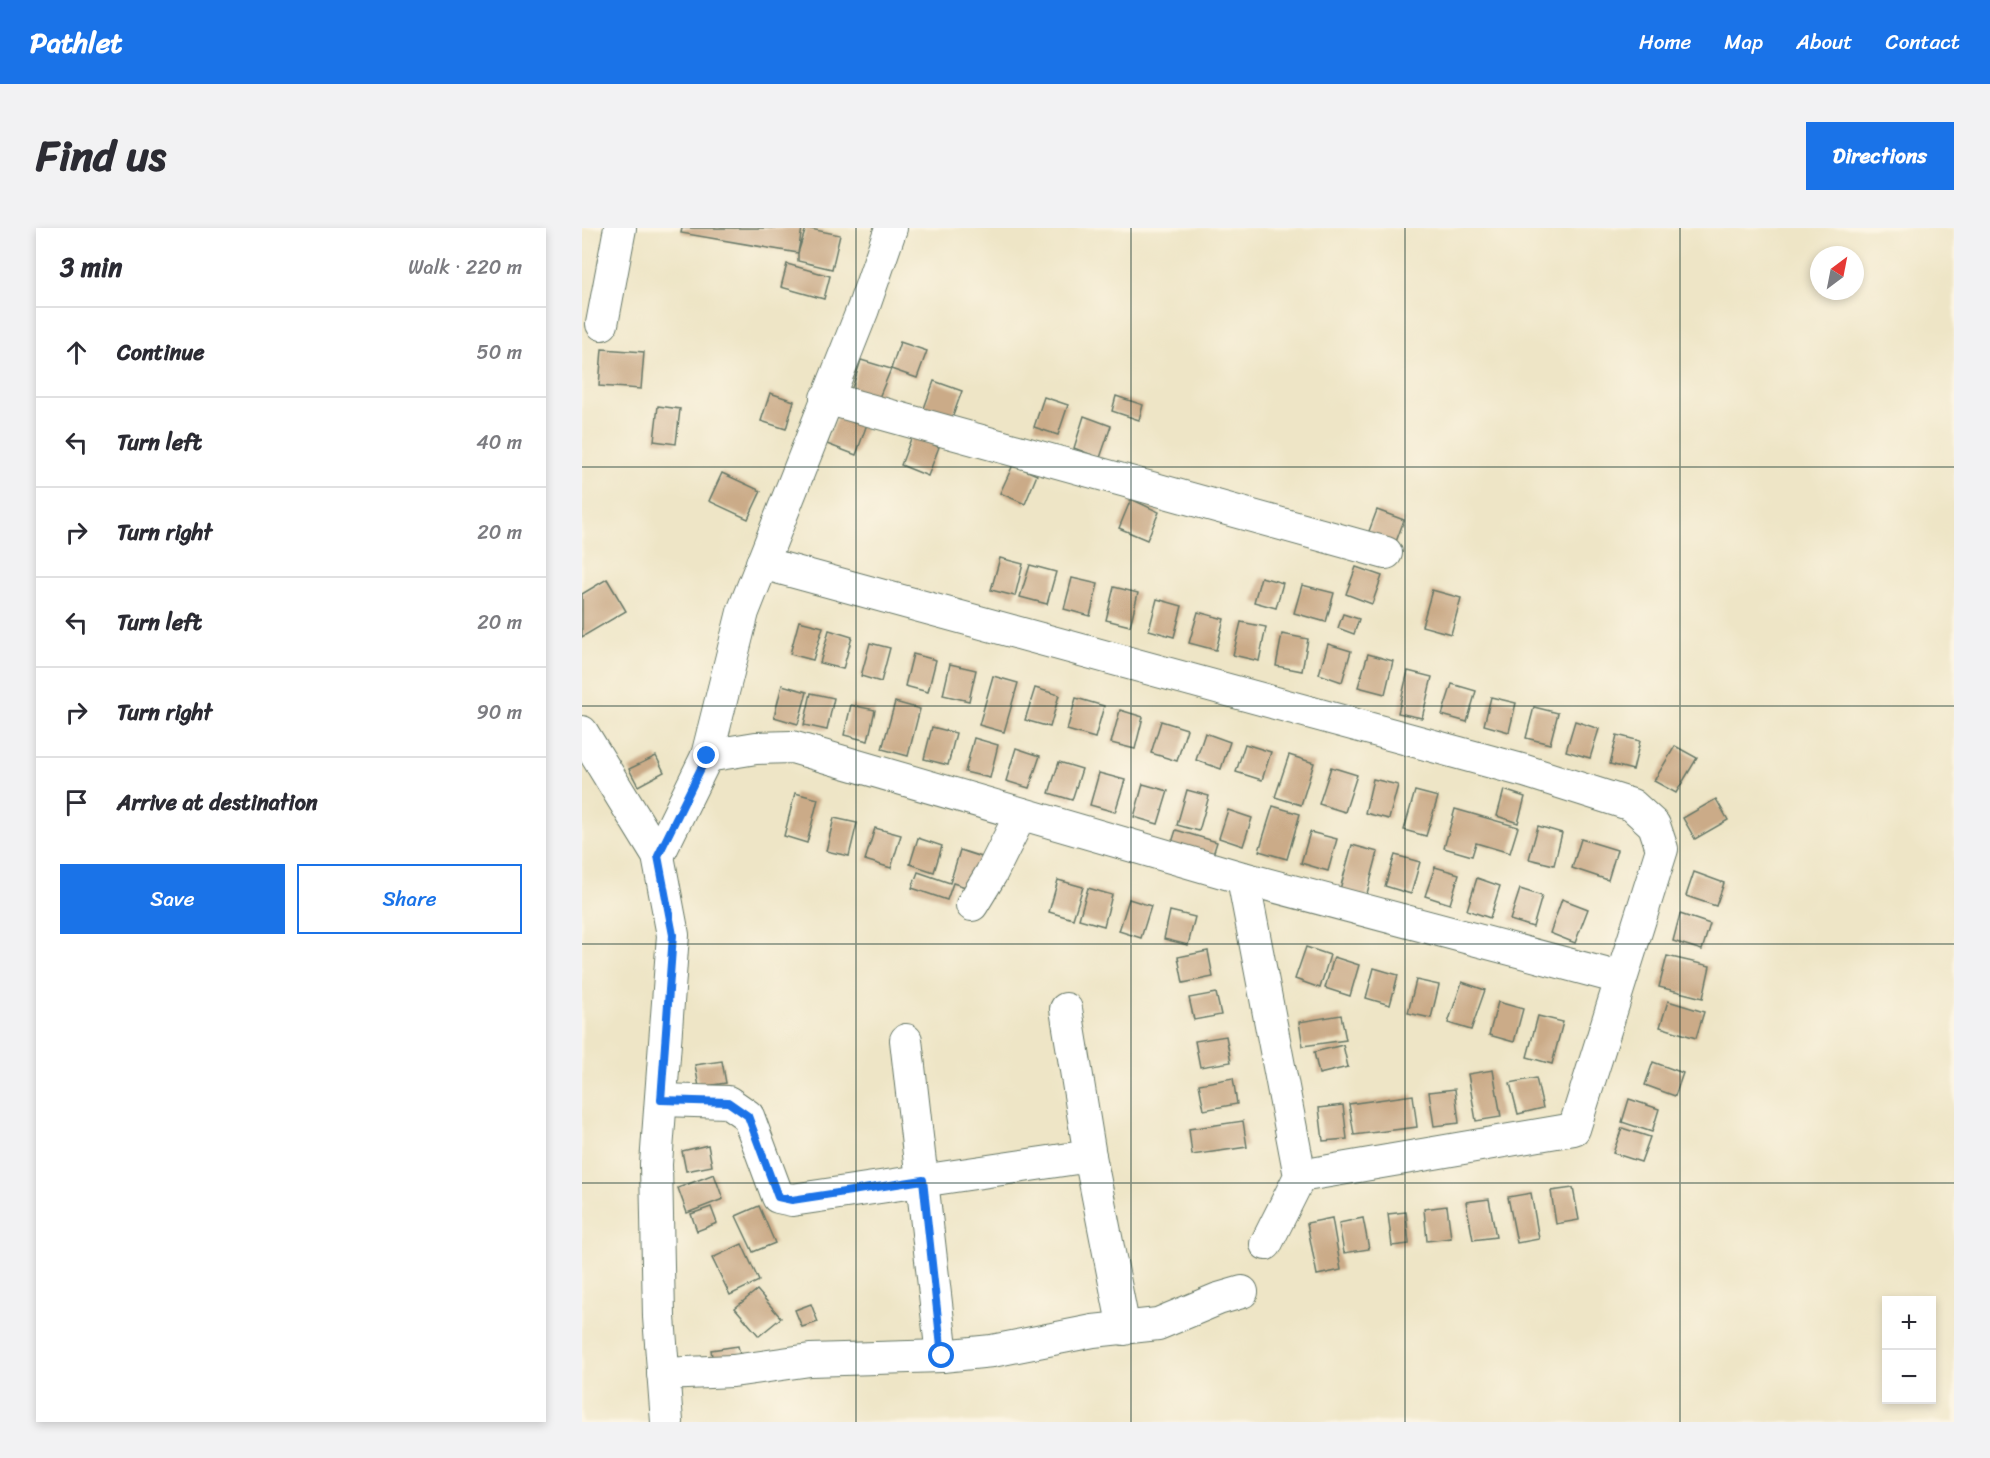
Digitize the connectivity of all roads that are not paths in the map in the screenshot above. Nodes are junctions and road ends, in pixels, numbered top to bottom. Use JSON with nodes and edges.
{"nodes":[{"id":1,"x":620,"y":228,"type":"edge"},
{"id":2,"x":891,"y":228,"type":"edge"},
{"id":3,"x":602,"y":324,"type":"dead end"},
{"id":4,"x":826,"y":398,"type":"junction"},
{"id":5,"x":1386,"y":553,"type":"dead end"},
{"id":6,"x":762,"y":563,"type":"junction"},
{"id":7,"x":582,"y":732,"type":"edge"},
{"id":8,"x":707,"y":756,"type":"junction"},
{"id":9,"x":1021,"y":813,"type":"junction"},
{"id":10,"x":658,"y":856,"type":"junction"},
{"id":11,"x":1243,"y":878,"type":"junction"},
{"id":12,"x":972,"y":905,"type":"dead end"},
{"id":13,"x":1620,"y":978,"type":"junction"},
{"id":14,"x":1066,"y":1009,"type":"dead end"},
{"id":15,"x":906,"y":1040,"type":"dead end"},
{"id":16,"x":661,"y":1100,"type":"junction"},
{"id":17,"x":1090,"y":1155,"type":"junction"},
{"id":18,"x":1300,"y":1176,"type":"junction"},
{"id":19,"x":923,"y":1180,"type":"junction"},
{"id":20,"x":1266,"y":1244,"type":"dead end"},
{"id":21,"x":1242,"y":1292,"type":"dead end"},
{"id":22,"x":1124,"y":1329,"type":"junction"},
{"id":23,"x":942,"y":1356,"type":"junction"},
{"id":24,"x":663,"y":1374,"type":"junction"},
{"id":25,"x":667,"y":1422,"type":"edge"}],
"edges":[{"from":1,"to":3,"type":"street"},
{"from":2,"to":4,"type":"street"},
{"from":4,"to":5,"type":"street"},
{"from":4,"to":6,"type":"street"},
{"from":6,"to":8,"type":"street"},
{"from":6,"to":13,"type":"street"},
{"from":7,"to":10,"type":"street"},
{"from":8,"to":9,"type":"street"},
{"from":8,"to":10,"type":"street"},
{"from":9,"to":11,"type":"street"},
{"from":9,"to":12,"type":"street"},
{"from":10,"to":16,"type":"street"},
{"from":11,"to":13,"type":"street"},
{"from":11,"to":18,"type":"street"},
{"from":13,"to":18,"type":"street"},
{"from":14,"to":17,"type":"street"},
{"from":15,"to":19,"type":"street"},
{"from":16,"to":19,"type":"street"},
{"from":16,"to":24,"type":"street"},
{"from":17,"to":19,"type":"street"},
{"from":17,"to":22,"type":"street"},
{"from":18,"to":20,"type":"street"},
{"from":19,"to":23,"type":"street"},
{"from":21,"to":22,"type":"street"},
{"from":22,"to":23,"type":"street"},
{"from":23,"to":24,"type":"street"},
{"from":24,"to":25,"type":"street"}]}
